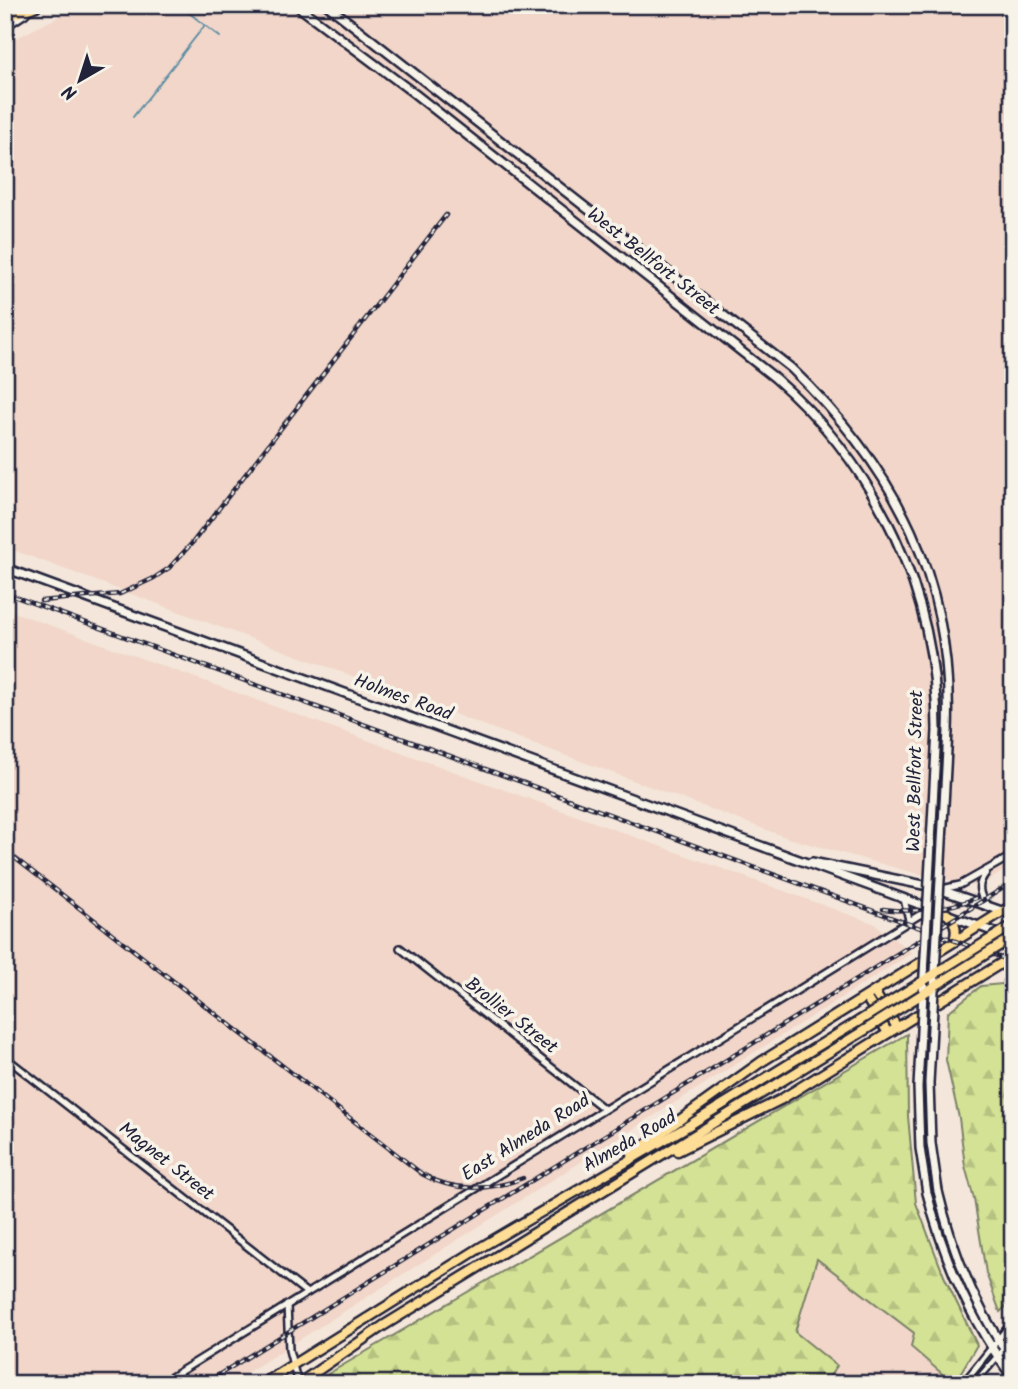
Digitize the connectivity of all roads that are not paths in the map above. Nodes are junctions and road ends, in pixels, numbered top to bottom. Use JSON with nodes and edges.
{"nodes":[{"id":1,"x":37,"y":5,"type":"edge"},
{"id":2,"x":296,"y":5,"type":"edge"},
{"id":3,"x":329,"y":7,"type":"edge"},
{"id":4,"x":5,"y":17,"type":"edge"},
{"id":5,"x":321,"y":23,"type":"junction"},
{"id":6,"x":5,"y":26,"type":"edge"},
{"id":7,"x":598,"y":217,"type":"junction"},
{"id":8,"x":587,"y":229,"type":"junction"},
{"id":9,"x":877,"y":468,"type":"junction"},
{"id":10,"x":863,"y":476,"type":"junction"},
{"id":11,"x":5,"y":568,"type":"edge"},
{"id":12,"x":1013,"y":855,"type":"edge"},
{"id":13,"x":791,"y":857,"type":"junction"},
{"id":14,"x":990,"y":869,"type":"junction"},
{"id":15,"x":942,"y":889,"type":"junction"},
{"id":16,"x":904,"y":899,"type":"junction"},
{"id":17,"x":986,"y":904,"type":"junction"},
{"id":18,"x":1013,"y":905,"type":"edge"},
{"id":19,"x":932,"y":907,"type":"junction"},
{"id":20,"x":1002,"y":911,"type":"junction"},
{"id":21,"x":947,"y":914,"type":"junction"},
{"id":22,"x":1013,"y":915,"type":"edge"},
{"id":23,"x":909,"y":920,"type":"junction"},
{"id":24,"x":1013,"y":925,"type":"edge"},
{"id":25,"x":979,"y":926,"type":"junction"},
{"id":26,"x":1013,"y":938,"type":"edge"},
{"id":27,"x":953,"y":943,"type":"junction"},
{"id":28,"x":400,"y":948,"type":"dead end"},
{"id":29,"x":1013,"y":956,"type":"edge"},
{"id":30,"x":874,"y":992,"type":"junction"},
{"id":31,"x":866,"y":997,"type":"junction"},
{"id":32,"x":897,"y":1027,"type":"junction"},
{"id":33,"x":888,"y":1033,"type":"junction"},
{"id":34,"x":5,"y":1057,"type":"edge"},
{"id":35,"x":603,"y":1108,"type":"junction"},
{"id":36,"x":637,"y":1171,"type":"junction"},
{"id":37,"x":608,"y":1173,"type":"junction"},
{"id":38,"x":307,"y":1293,"type":"junction"},
{"id":39,"x":287,"y":1305,"type":"junction"},
{"id":40,"x":1013,"y":1321,"type":"edge"},
{"id":41,"x":1013,"y":1338,"type":"edge"},
{"id":42,"x":998,"y":1340,"type":"junction"},
{"id":43,"x":991,"y":1348,"type":"junction"},
{"id":44,"x":1004,"y":1350,"type":"junction"},
{"id":45,"x":997,"y":1357,"type":"junction"},
{"id":46,"x":1013,"y":1362,"type":"edge"},
{"id":47,"x":293,"y":1365,"type":"junction"},
{"id":48,"x":1013,"y":1378,"type":"edge"},
{"id":49,"x":160,"y":1384,"type":"edge"},
{"id":50,"x":262,"y":1384,"type":"edge"},
{"id":51,"x":298,"y":1384,"type":"edge"},
{"id":52,"x":968,"y":1384,"type":"edge"},
{"id":53,"x":974,"y":1384,"type":"edge"}],
"edges":[{"from":1,"to":4,"type":"highway"},
{"from":1,"to":6,"type":"main road"},
{"from":2,"to":5,"type":"main road","name":"West Bellfort Street"},
{"from":3,"to":5,"type":"main road"},
{"from":3,"to":7,"type":"main road","name":"West Bellfort Street"},
{"from":5,"to":8,"type":"main road","name":"West Bellfort Street"},
{"from":7,"to":8,"type":"main road"},
{"from":7,"to":9,"type":"main road","name":"West Bellfort Street"},
{"from":8,"to":10,"type":"main road","name":"West Bellfort Street"},
{"from":9,"to":10,"type":"main road"},
{"from":9,"to":42,"type":"main road","name":"West Bellfort Street","bridge":true},
{"from":10,"to":43,"type":"main road","name":"West Bellfort Street","bridge":true},
{"from":11,"to":13,"type":"main road","name":"Holmes Road"},
{"from":12,"to":14,"type":"street"},
{"from":13,"to":15,"type":"main road","name":"Holmes Road"},
{"from":13,"to":16,"type":"main road","name":"Holmes Road"},
{"from":14,"to":15,"type":"street"},
{"from":14,"to":17,"type":"street"},
{"from":15,"to":17,"type":"main road","name":"Holmes Road"},
{"from":16,"to":19,"type":"main road","name":"Holmes Road"},
{"from":16,"to":23,"type":"street"},
{"from":17,"to":20,"type":"main road","name":"Holmes Road"},
{"from":18,"to":20,"type":"main road"},
{"from":19,"to":21,"type":"main road","name":"Holmes Road"},
{"from":19,"to":23,"type":"street","name":"East Almeda Road"},
{"from":20,"to":22,"type":"main road","name":"Holmes Road"},
{"from":20,"to":25,"type":"main road"},
{"from":21,"to":25,"type":"main road","name":"Holmes Road"},
{"from":21,"to":27,"type":"main road"},
{"from":23,"to":35,"type":"street","name":"East Almeda Road"},
{"from":24,"to":37,"type":"main road","name":"Almeda Road","bridge":true},
{"from":25,"to":26,"type":"main road","name":"Holmes Road"},
{"from":25,"to":27,"type":"main road"},
{"from":26,"to":36,"type":"main road","name":"Almeda Road","bridge":true},
{"from":27,"to":30,"type":"main road"},
{"from":28,"to":35,"type":"street","name":"Brollier Street"},
{"from":29,"to":32,"type":"main road"},
{"from":30,"to":31,"type":"main road"},
{"from":30,"to":32,"type":"main road"},
{"from":31,"to":33,"type":"main road"},
{"from":31,"to":37,"type":"main road"},
{"from":32,"to":33,"type":"main road"},
{"from":33,"to":36,"type":"main road"},
{"from":34,"to":38,"type":"street","name":"Magnet Street"},
{"from":35,"to":38,"type":"street","name":"East Almeda Road"},
{"from":36,"to":51,"type":"main road","name":"Almeda Road"},
{"from":37,"to":47,"type":"main road","name":"Almeda Road"},
{"from":38,"to":39,"type":"street","name":"East Almeda Road"},
{"from":39,"to":47,"type":"street"},
{"from":39,"to":49,"type":"street","name":"East Almeda Road"},
{"from":40,"to":42,"type":"street"},
{"from":41,"to":44,"type":"street"},
{"from":42,"to":43,"type":"street"},
{"from":42,"to":44,"type":"main road","name":"West Bellfort Street"},
{"from":43,"to":45,"type":"main road","name":"West Bellfort Street"},
{"from":43,"to":52,"type":"street"},
{"from":44,"to":45,"type":"street"},
{"from":44,"to":46,"type":"main road","name":"West Bellfort Street"},
{"from":45,"to":48,"type":"main road","name":"West Bellfort Street"},
{"from":45,"to":53,"type":"street"},
{"from":47,"to":50,"type":"main road","name":"Almeda Road"},
{"from":47,"to":51,"type":"street"}]}
